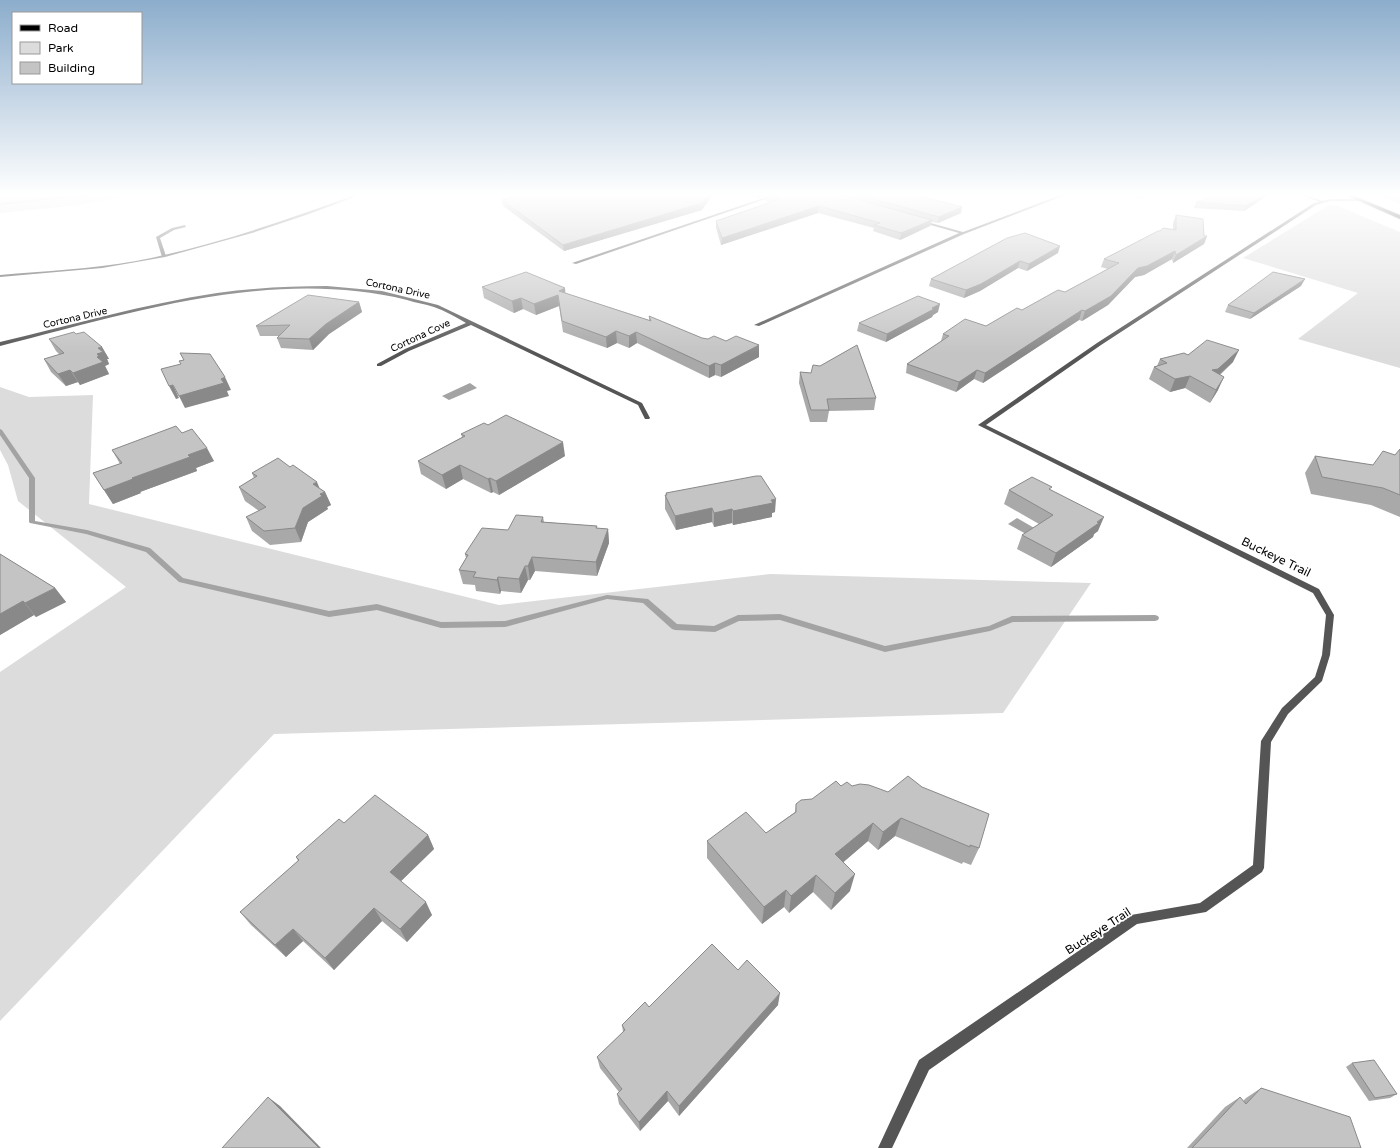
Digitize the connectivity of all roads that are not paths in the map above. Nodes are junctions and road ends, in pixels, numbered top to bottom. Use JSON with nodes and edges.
{"nodes":[{"id":1,"x":161,"y":247,"type":"edge"},
{"id":2,"x":201,"y":247,"type":"edge"},
{"id":3,"x":623,"y":247,"type":"edge"},
{"id":4,"x":933,"y":247,"type":"edge"},
{"id":5,"x":1251,"y":247,"type":"edge"},
{"id":6,"x":164,"y":256,"type":"junction"},
{"id":7,"x":574,"y":263,"type":"dead end"},
{"id":8,"x":0,"y":276,"type":"edge"},
{"id":9,"x":470,"y":323,"type":"junction"},
{"id":10,"x":757,"y":325,"type":"dead end"},
{"id":11,"x":0,"y":344,"type":"edge"},
{"id":12,"x":379,"y":365,"type":"dead end"},
{"id":13,"x":647,"y":418,"type":"dead end"},
{"id":14,"x":885,"y":1148,"type":"edge"}],
"edges":[{"from":1,"to":6,"type":"street"},
{"from":2,"to":6,"type":"street"},
{"from":3,"to":7,"type":"street"},
{"from":4,"to":10,"type":"street"},
{"from":5,"to":14,"type":"street","name":"Buckeye Trail"},
{"from":6,"to":8,"type":"street"},
{"from":9,"to":11,"type":"street","name":"Cortona Drive"},
{"from":9,"to":12,"type":"street","name":"Cortona Cove"},
{"from":9,"to":13,"type":"street","name":"Cortona Drive"}]}
